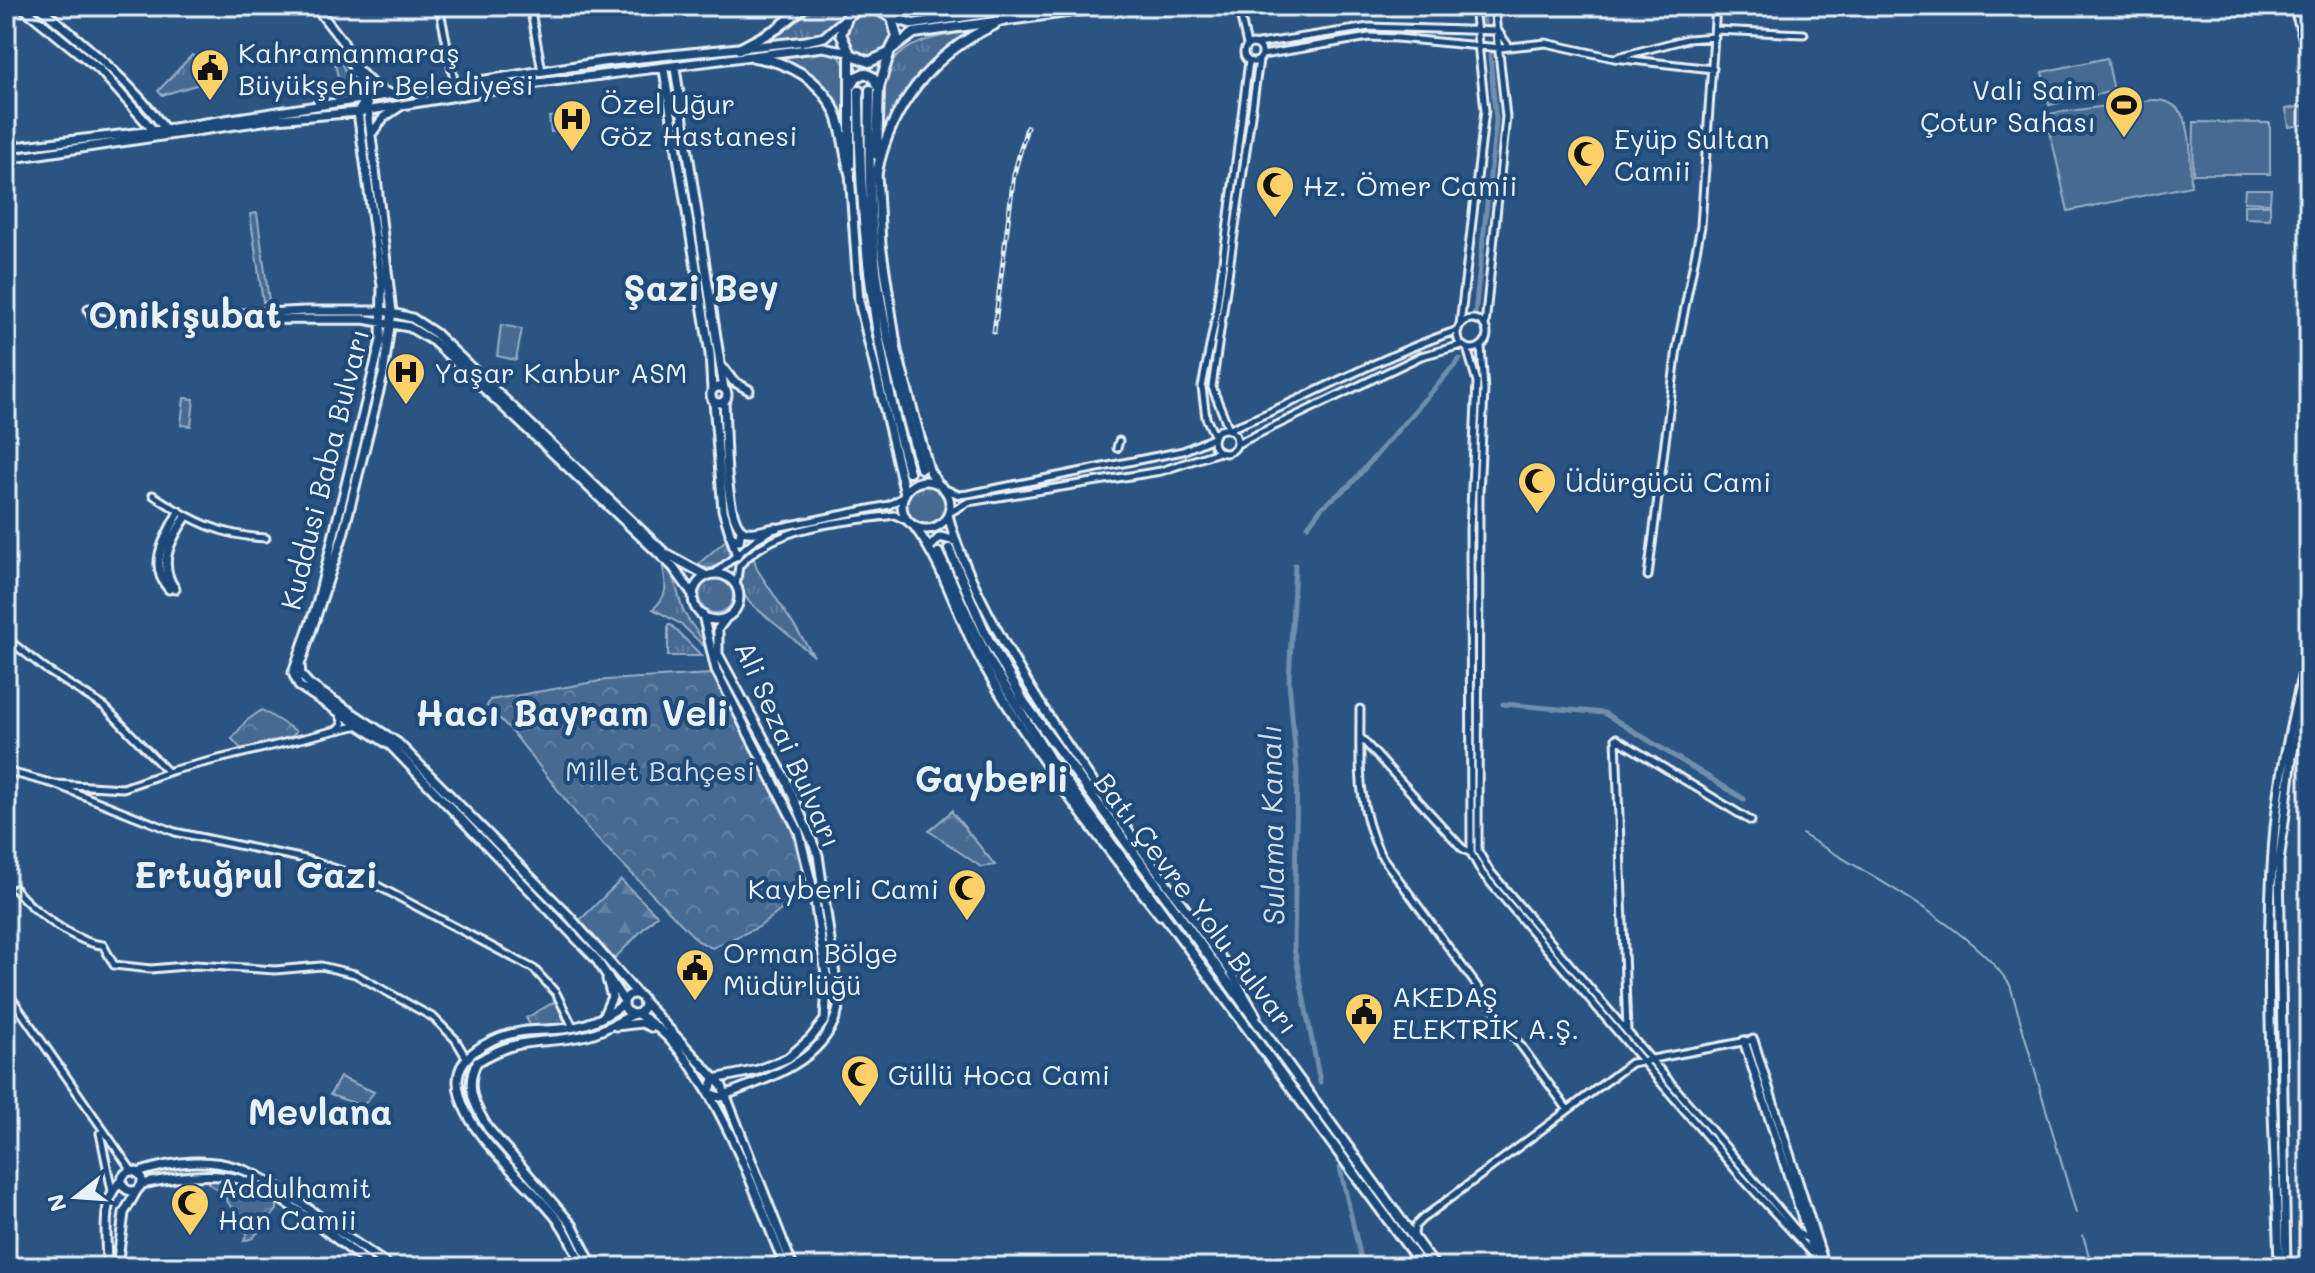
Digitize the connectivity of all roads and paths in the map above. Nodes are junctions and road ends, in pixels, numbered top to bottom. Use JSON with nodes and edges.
{"nodes":[{"id":1,"x":21,"y":6,"type":"edge"},
{"id":2,"x":38,"y":6,"type":"edge"},
{"id":3,"x":315,"y":6,"type":"edge"},
{"id":4,"x":439,"y":6,"type":"edge"},
{"id":5,"x":530,"y":6,"type":"edge"},
{"id":6,"x":805,"y":6,"type":"edge"},
{"id":7,"x":866,"y":6,"type":"edge"},
{"id":8,"x":872,"y":6,"type":"edge"},
{"id":9,"x":966,"y":6,"type":"edge"},
{"id":10,"x":1110,"y":6,"type":"edge"},
{"id":11,"x":1474,"y":6,"type":"edge"},
{"id":12,"x":1494,"y":6,"type":"edge"},
{"id":13,"x":1716,"y":6,"type":"edge"},
{"id":14,"x":2294,"y":6,"type":"edge"},
{"id":15,"x":2303,"y":6,"type":"edge"},
{"id":16,"x":1029,"y":7,"type":"edge"},
{"id":17,"x":1238,"y":7,"type":"edge"},
{"id":18,"x":887,"y":11,"type":"edge"},
{"id":19,"x":850,"y":12,"type":"edge"},
{"id":20,"x":986,"y":12,"type":"junction"},
{"id":21,"x":1002,"y":22,"type":"junction"},
{"id":22,"x":1479,"y":31,"type":"junction"},
{"id":23,"x":1498,"y":31,"type":"junction"},
{"id":24,"x":2309,"y":32,"type":"edge"},
{"id":25,"x":1715,"y":33,"type":"junction"},
{"id":26,"x":1804,"y":34,"type":"dead end"},
{"id":27,"x":1258,"y":44,"type":"junction"},
{"id":28,"x":1507,"y":44,"type":"junction"},
{"id":29,"x":1247,"y":45,"type":"junction"},
{"id":30,"x":1480,"y":46,"type":"junction"},
{"id":31,"x":1500,"y":48,"type":"junction"},
{"id":32,"x":739,"y":49,"type":"junction"},
{"id":33,"x":891,"y":50,"type":"junction"},
{"id":34,"x":849,"y":53,"type":"junction"},
{"id":35,"x":2309,"y":56,"type":"edge"},
{"id":36,"x":754,"y":57,"type":"junction"},
{"id":37,"x":1260,"y":58,"type":"junction"},
{"id":38,"x":1614,"y":58,"type":"junction"},
{"id":39,"x":1249,"y":61,"type":"junction"},
{"id":40,"x":352,"y":64,"type":"junction"},
{"id":41,"x":675,"y":68,"type":"junction"},
{"id":42,"x":1713,"y":69,"type":"junction"},
{"id":43,"x":664,"y":70,"type":"junction"},
{"id":44,"x":542,"y":72,"type":"junction"},
{"id":45,"x":455,"y":86,"type":"junction"},
{"id":46,"x":855,"y":91,"type":"junction"},
{"id":47,"x":874,"y":91,"type":"junction"},
{"id":48,"x":396,"y":95,"type":"junction"},
{"id":49,"x":366,"y":99,"type":"junction"},
{"id":50,"x":403,"y":105,"type":"junction"},
{"id":51,"x":368,"y":110,"type":"junction"},
{"id":52,"x":358,"y":112,"type":"junction"},
{"id":53,"x":165,"y":129,"type":"junction"},
{"id":54,"x":154,"y":131,"type":"junction"},
{"id":55,"x":372,"y":133,"type":"junction"},
{"id":56,"x":6,"y":148,"type":"edge"},
{"id":57,"x":6,"y":159,"type":"edge"},
{"id":58,"x":877,"y":172,"type":"junction"},
{"id":59,"x":850,"y":173,"type":"junction"},
{"id":60,"x":89,"y":309,"type":"dead end"},
{"id":61,"x":387,"y":316,"type":"junction"},
{"id":62,"x":1485,"y":326,"type":"junction"},
{"id":63,"x":1459,"y":327,"type":"junction"},
{"id":64,"x":1481,"y":346,"type":"junction"},
{"id":65,"x":1465,"y":347,"type":"junction"},
{"id":66,"x":721,"y":364,"type":"junction"},
{"id":67,"x":1202,"y":387,"type":"junction"},
{"id":68,"x":1212,"y":387,"type":"junction"},
{"id":69,"x":724,"y":389,"type":"junction"},
{"id":70,"x":712,"y":390,"type":"junction"},
{"id":71,"x":749,"y":390,"type":"dead end"},
{"id":72,"x":724,"y":401,"type":"junction"},
{"id":73,"x":714,"y":402,"type":"junction"},
{"id":74,"x":1229,"y":429,"type":"junction"},
{"id":75,"x":1213,"y":436,"type":"junction"},
{"id":76,"x":1237,"y":444,"type":"junction"},
{"id":77,"x":1219,"y":452,"type":"junction"},
{"id":78,"x":921,"y":468,"type":"tunnel mouth"},
{"id":79,"x":909,"y":472,"type":"tunnel mouth"},
{"id":80,"x":940,"y":486,"type":"junction"},
{"id":81,"x":153,"y":495,"type":"dead end"},
{"id":82,"x":904,"y":495,"type":"junction"},
{"id":83,"x":949,"y":514,"type":"junction"},
{"id":84,"x":182,"y":515,"type":"junction"},
{"id":85,"x":911,"y":524,"type":"junction"},
{"id":86,"x":776,"y":528,"type":"junction"},
{"id":87,"x":741,"y":530,"type":"junction"},
{"id":88,"x":729,"y":533,"type":"junction"},
{"id":89,"x":266,"y":538,"type":"dead end"},
{"id":90,"x":956,"y":541,"type":"junction"},
{"id":91,"x":929,"y":548,"type":"junction"},
{"id":92,"x":949,"y":549,"type":"tunnel mouth"},
{"id":93,"x":938,"y":553,"type":"tunnel mouth"},
{"id":94,"x":737,"y":556,"type":"junction"},
{"id":95,"x":711,"y":575,"type":"junction"},
{"id":96,"x":1648,"y":576,"type":"dead end"},
{"id":97,"x":736,"y":586,"type":"junction"},
{"id":98,"x":172,"y":589,"type":"dead end"},
{"id":99,"x":694,"y":596,"type":"junction"},
{"id":100,"x":703,"y":615,"type":"junction"},
{"id":101,"x":726,"y":618,"type":"junction"},
{"id":102,"x":6,"y":638,"type":"edge"},
{"id":103,"x":2309,"y":647,"type":"edge"},
{"id":104,"x":2309,"y":674,"type":"edge"},
{"id":105,"x":328,"y":703,"type":"junction"},
{"id":106,"x":1360,"y":709,"type":"dead end"},
{"id":107,"x":371,"y":722,"type":"junction"},
{"id":108,"x":360,"y":725,"type":"junction"},
{"id":109,"x":337,"y":730,"type":"junction"},
{"id":110,"x":1360,"y":737,"type":"junction"},
{"id":111,"x":6,"y":771,"type":"edge"},
{"id":112,"x":168,"y":772,"type":"junction"},
{"id":113,"x":54,"y":784,"type":"junction"},
{"id":114,"x":1751,"y":821,"type":"dead end"},
{"id":115,"x":1471,"y":853,"type":"junction"},
{"id":116,"x":15,"y":889,"type":"dead end"},
{"id":117,"x":1177,"y":929,"type":"junction"},
{"id":118,"x":601,"y":966,"type":"junction"},
{"id":119,"x":6,"y":990,"type":"edge"},
{"id":120,"x":641,"y":998,"type":"junction"},
{"id":121,"x":624,"y":1002,"type":"junction"},
{"id":122,"x":635,"y":1014,"type":"junction"},
{"id":123,"x":598,"y":1020,"type":"junction"},
{"id":124,"x":1259,"y":1022,"type":"junction"},
{"id":125,"x":573,"y":1028,"type":"junction"},
{"id":126,"x":603,"y":1030,"type":"junction"},
{"id":127,"x":658,"y":1031,"type":"junction"},
{"id":128,"x":1627,"y":1031,"type":"junction"},
{"id":129,"x":1625,"y":1040,"type":"junction"},
{"id":130,"x":1749,"y":1041,"type":"joint"},
{"id":131,"x":1649,"y":1057,"type":"junction"},
{"id":132,"x":467,"y":1059,"type":"junction"},
{"id":133,"x":1641,"y":1059,"type":"junction"},
{"id":134,"x":714,"y":1079,"type":"junction"},
{"id":135,"x":709,"y":1093,"type":"junction"},
{"id":136,"x":726,"y":1095,"type":"junction"},
{"id":137,"x":1568,"y":1110,"type":"junction"},
{"id":138,"x":99,"y":1128,"type":"junction"},
{"id":139,"x":134,"y":1172,"type":"junction"},
{"id":140,"x":122,"y":1180,"type":"junction"},
{"id":141,"x":139,"y":1187,"type":"junction"},
{"id":142,"x":112,"y":1191,"type":"junction"},
{"id":143,"x":1415,"y":1240,"type":"junction"},
{"id":144,"x":1814,"y":1241,"type":"junction"},
{"id":145,"x":1819,"y":1256,"type":"junction"},
{"id":146,"x":107,"y":1267,"type":"edge"},
{"id":147,"x":117,"y":1267,"type":"edge"},
{"id":148,"x":372,"y":1267,"type":"edge"},
{"id":149,"x":390,"y":1267,"type":"edge"},
{"id":150,"x":582,"y":1267,"type":"edge"},
{"id":151,"x":593,"y":1267,"type":"edge"},
{"id":152,"x":785,"y":1267,"type":"edge"},
{"id":153,"x":793,"y":1267,"type":"edge"},
{"id":154,"x":1423,"y":1267,"type":"edge"},
{"id":155,"x":1435,"y":1267,"type":"edge"},
{"id":156,"x":1822,"y":1267,"type":"edge"},
{"id":157,"x":2279,"y":1267,"type":"edge"},
{"id":158,"x":2286,"y":1267,"type":"edge"}],
"edges":[{"from":1,"to":54,"type":"main road"},
{"from":2,"to":53,"type":"main road"},
{"from":3,"to":40,"type":"main road"},
{"from":4,"to":45,"type":"street"},
{"from":5,"to":44,"type":"street"},
{"from":6,"to":32,"type":"highway"},
{"from":7,"to":19,"type":"highway"},
{"from":8,"to":18,"type":"highway"},
{"from":9,"to":20,"type":"highway"},
{"from":10,"to":21,"type":"highway"},
{"from":11,"to":22,"type":"street"},
{"from":12,"to":23,"type":"street"},
{"from":13,"to":25,"type":"street"},
{"from":14,"to":35,"type":"main road"},
{"from":15,"to":24,"type":"main road"},
{"from":16,"to":20,"type":"highway"},
{"from":17,"to":29,"type":"street"},
{"from":18,"to":20,"type":"highway"},
{"from":18,"to":33,"type":"highway"},
{"from":19,"to":32,"type":"main road"},
{"from":19,"to":34,"type":"highway"},
{"from":21,"to":33,"type":"highway"},
{"from":21,"to":58,"type":"highway"},
{"from":22,"to":23,"type":"street"},
{"from":22,"to":27,"type":"street"},
{"from":22,"to":30,"type":"street"},
{"from":23,"to":28,"type":"street"},
{"from":23,"to":31,"type":"street"},
{"from":25,"to":26,"type":"street"},
{"from":25,"to":38,"type":"street"},
{"from":25,"to":42,"type":"street"},
{"from":27,"to":29,"type":"street"},
{"from":27,"to":37,"type":"street"},
{"from":28,"to":31,"type":"street"},
{"from":28,"to":38,"type":"street"},
{"from":29,"to":39,"type":"street"},
{"from":30,"to":31,"type":"street"},
{"from":30,"to":37,"type":"street"},
{"from":30,"to":63,"type":"street"},
{"from":31,"to":62,"type":"street"},
{"from":32,"to":44,"type":"main road"},
{"from":33,"to":34,"type":"highway"},
{"from":33,"to":47,"type":"highway"},
{"from":34,"to":36,"type":"main road"},
{"from":34,"to":46,"type":"highway"},
{"from":36,"to":41,"type":"main road"},
{"from":36,"to":59,"type":"highway"},
{"from":37,"to":39,"type":"street"},
{"from":37,"to":68,"type":"street"},
{"from":38,"to":42,"type":"street"},
{"from":39,"to":67,"type":"street"},
{"from":40,"to":48,"type":"main road"},
{"from":40,"to":49,"type":"main road","name":"Kuddusi Baba Bulvarı"},
{"from":41,"to":43,"type":"main road"},
{"from":41,"to":66,"type":"main road"},
{"from":42,"to":96,"type":"street"},
{"from":43,"to":50,"type":"main road"},
{"from":43,"to":70,"type":"main road"},
{"from":44,"to":45,"type":"main road"},
{"from":45,"to":48,"type":"main road"},
{"from":46,"to":47,"type":"highway"},
{"from":46,"to":59,"type":"highway"},
{"from":46,"to":79,"type":"highway"},
{"from":47,"to":58,"type":"highway"},
{"from":47,"to":78,"type":"highway"},
{"from":48,"to":49,"type":"main road"},
{"from":49,"to":51,"type":"main road","name":"Kuddusi Baba Bulvarı"},
{"from":49,"to":52,"type":"main road"},
{"from":49,"to":53,"type":"main road"},
{"from":50,"to":51,"type":"main road"},
{"from":50,"to":55,"type":"main road"},
{"from":51,"to":52,"type":"main road"},
{"from":51,"to":55,"type":"main road","name":"Kuddusi Baba Bulvarı"},
{"from":52,"to":57,"type":"main road"},
{"from":52,"to":61,"type":"main road","name":"Kuddusi Baba Bulvarı"},
{"from":53,"to":54,"type":"main road"},
{"from":54,"to":56,"type":"main road"},
{"from":55,"to":61,"type":"main road","name":"Kuddusi Baba Bulvarı"},
{"from":58,"to":80,"type":"main road"},
{"from":59,"to":82,"type":"main road"},
{"from":60,"to":61,"type":"main road"},
{"from":61,"to":95,"type":"main road"},
{"from":61,"to":99,"type":"main road"},
{"from":61,"to":105,"type":"main road","name":"Kuddusi Baba Bulvarı"},
{"from":61,"to":107,"type":"main road","name":"Kuddusi Baba Bulvarı"},
{"from":62,"to":63,"type":"street"},
{"from":62,"to":64,"type":"street"},
{"from":63,"to":65,"type":"street"},
{"from":63,"to":74,"type":"street"},
{"from":64,"to":65,"type":"street"},
{"from":64,"to":128,"type":"street"},
{"from":65,"to":76,"type":"street"},
{"from":65,"to":115,"type":"street"},
{"from":66,"to":69,"type":"main road"},
{"from":66,"to":71,"type":"main road"},
{"from":67,"to":68,"type":"street"},
{"from":67,"to":75,"type":"street"},
{"from":68,"to":74,"type":"street"},
{"from":69,"to":70,"type":"main road"},
{"from":69,"to":72,"type":"main road"},
{"from":70,"to":73,"type":"main road"},
{"from":72,"to":73,"type":"main road"},
{"from":72,"to":87,"type":"main road"},
{"from":73,"to":88,"type":"main road"},
{"from":74,"to":75,"type":"street"},
{"from":74,"to":76,"type":"street"},
{"from":75,"to":77,"type":"street"},
{"from":75,"to":80,"type":"street"},
{"from":76,"to":77,"type":"street"},
{"from":77,"to":83,"type":"street"},
{"from":80,"to":82,"type":"main road"},
{"from":80,"to":83,"type":"main road"},
{"from":81,"to":84,"type":"street"},
{"from":82,"to":85,"type":"main road"},
{"from":82,"to":86,"type":"street"},
{"from":83,"to":85,"type":"main road"},
{"from":83,"to":90,"type":"main road"},
{"from":84,"to":89,"type":"street"},
{"from":84,"to":98,"type":"main road"},
{"from":85,"to":91,"type":"main road"},
{"from":85,"to":97,"type":"street"},
{"from":86,"to":87,"type":"main road"},
{"from":86,"to":94,"type":"street"},
{"from":87,"to":88,"type":"main road"},
{"from":88,"to":94,"type":"main road"},
{"from":90,"to":91,"type":"main road"},
{"from":90,"to":124,"type":"main road"},
{"from":91,"to":117,"type":"main road"},
{"from":92,"to":124,"type":"highway","name":"Batı Çevre Yolu Bulvarı"},
{"from":93,"to":117,"type":"highway","name":"Batı Çevre Yolu Bulvarı"},
{"from":94,"to":95,"type":"street"},
{"from":95,"to":97,"type":"main road"},
{"from":95,"to":99,"type":"main road"},
{"from":97,"to":101,"type":"main road"},
{"from":99,"to":100,"type":"main road"},
{"from":100,"to":101,"type":"main road"},
{"from":100,"to":134,"type":"main road","name":"Ali Sezai Bulvarı"},
{"from":101,"to":136,"type":"main road","name":"Ali Sezai Bulvarı"},
{"from":102,"to":112,"type":"street"},
{"from":103,"to":157,"type":"main road"},
{"from":104,"to":158,"type":"main road"},
{"from":105,"to":108,"type":"main road"},
{"from":105,"to":109,"type":"street"},
{"from":106,"to":110,"type":"street"},
{"from":107,"to":108,"type":"street"},
{"from":107,"to":120,"type":"main road"},
{"from":108,"to":109,"type":"street"},
{"from":108,"to":118,"type":"main road"},
{"from":109,"to":112,"type":"street"},
{"from":110,"to":115,"type":"street"},
{"from":110,"to":137,"type":"street"},
{"from":111,"to":113,"type":"street"},
{"from":112,"to":113,"type":"street"},
{"from":113,"to":125,"type":"street"},
{"from":114,"to":128,"type":"street"},
{"from":115,"to":129,"type":"street"},
{"from":116,"to":132,"type":"street"},
{"from":117,"to":154,"type":"highway","name":"Batı Çevre Yolu Bulvarı"},
{"from":118,"to":121,"type":"main road"},
{"from":118,"to":123,"type":"main road"},
{"from":119,"to":138,"type":"street"},
{"from":120,"to":121,"type":"main road"},
{"from":120,"to":122,"type":"main road"},
{"from":120,"to":134,"type":"main road"},
{"from":121,"to":122,"type":"main road"},
{"from":121,"to":123,"type":"main road"},
{"from":122,"to":126,"type":"main road"},
{"from":122,"to":127,"type":"main road"},
{"from":123,"to":125,"type":"main road"},
{"from":124,"to":143,"type":"highway","name":"Batı Çevre Yolu Bulvarı"},
{"from":125,"to":132,"type":"main road"},
{"from":126,"to":127,"type":"main road"},
{"from":126,"to":151,"type":"main road"},
{"from":127,"to":135,"type":"main road"},
{"from":128,"to":129,"type":"street"},
{"from":128,"to":131,"type":"street"},
{"from":129,"to":133,"type":"street"},
{"from":130,"to":131,"type":"street"},
{"from":130,"to":144,"type":"main road"},
{"from":131,"to":133,"type":"street"},
{"from":131,"to":144,"type":"street"},
{"from":132,"to":150,"type":"main road"},
{"from":133,"to":137,"type":"street"},
{"from":133,"to":145,"type":"street"},
{"from":134,"to":135,"type":"main road"},
{"from":134,"to":136,"type":"main road"},
{"from":135,"to":136,"type":"main road","name":"Ali Sezai Bulvarı"},
{"from":135,"to":152,"type":"main road"},
{"from":136,"to":153,"type":"main road"},
{"from":137,"to":143,"type":"street"},
{"from":138,"to":139,"type":"street"},
{"from":138,"to":142,"type":"street"},
{"from":139,"to":140,"type":"main road"},
{"from":139,"to":141,"type":"main road"},
{"from":139,"to":149,"type":"main road"},
{"from":140,"to":141,"type":"main road"},
{"from":140,"to":142,"type":"main road"},
{"from":141,"to":147,"type":"main road"},
{"from":141,"to":148,"type":"main road"},
{"from":142,"to":146,"type":"main road"},
{"from":143,"to":155,"type":"highway","name":"Batı Çevre Yolu Bulvarı"},
{"from":144,"to":145,"type":"main road"},
{"from":145,"to":156,"type":"main road"}]}
